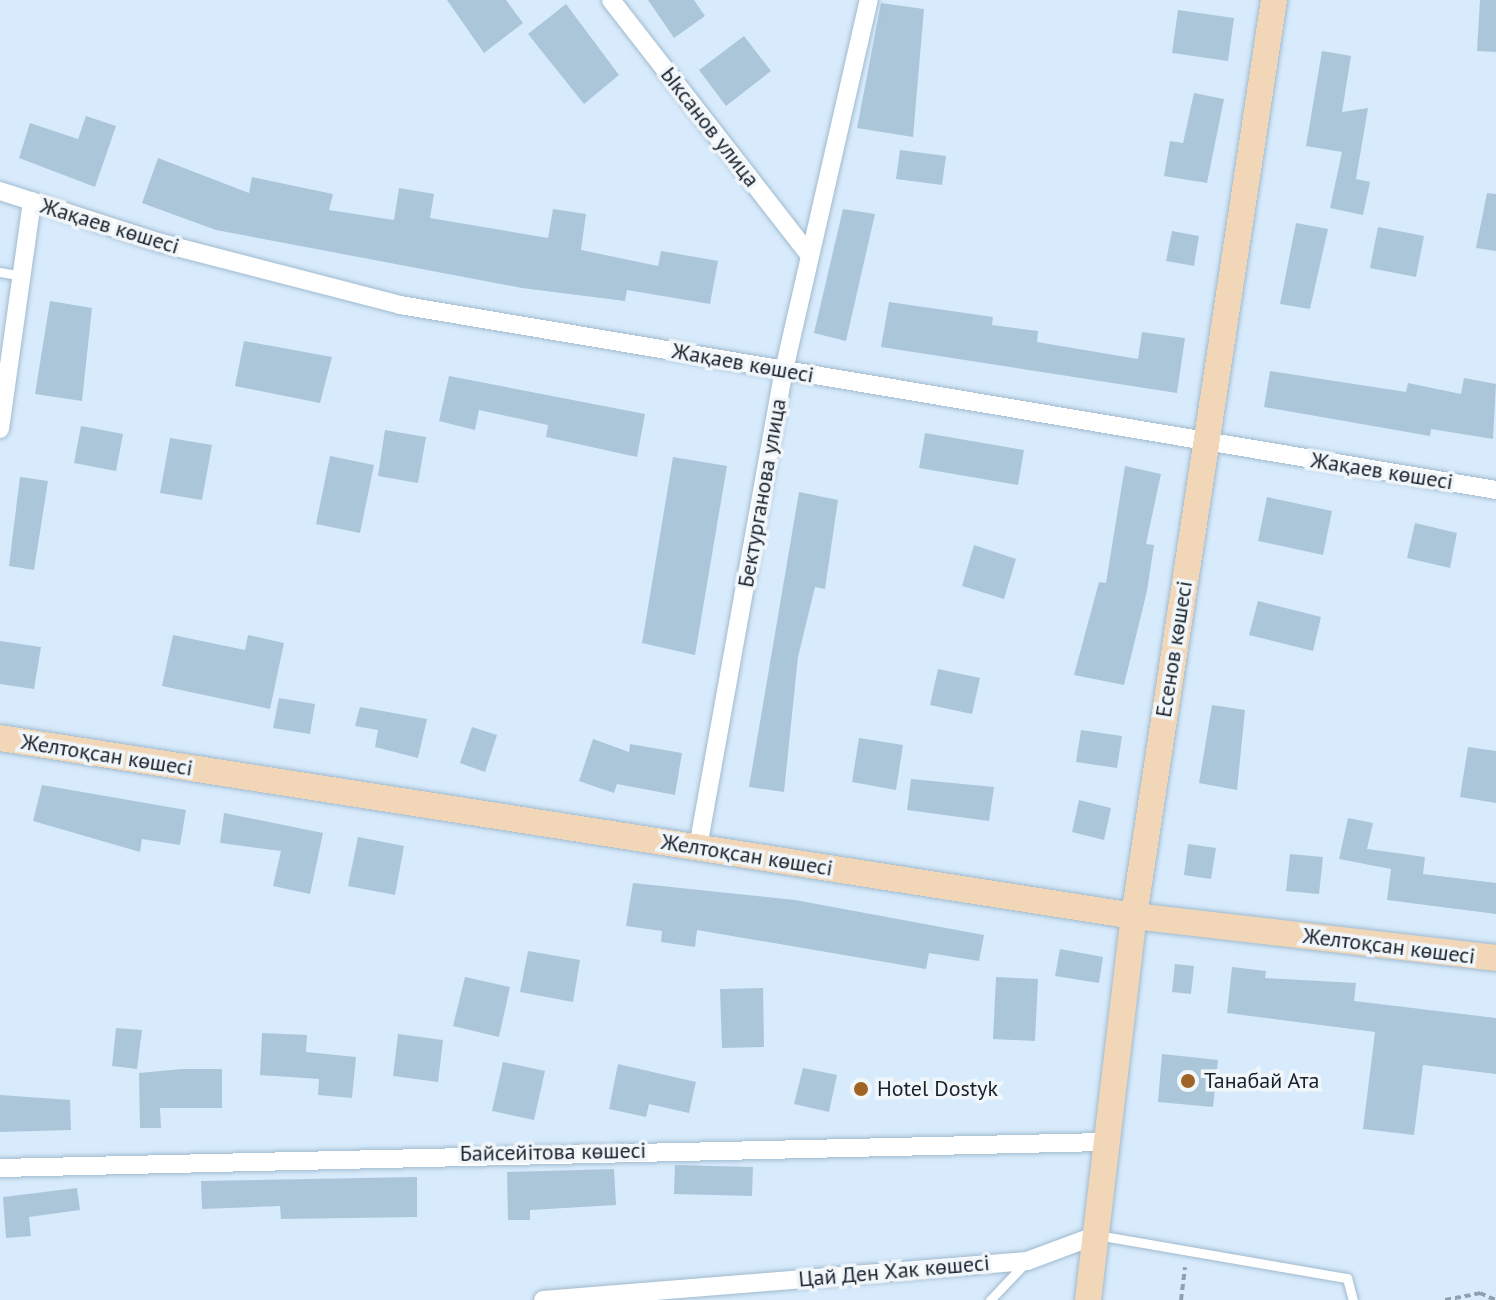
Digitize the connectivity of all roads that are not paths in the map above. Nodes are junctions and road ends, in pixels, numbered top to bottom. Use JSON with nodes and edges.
{"nodes":[{"id":1,"x":611,"y":0,"type":"edge"},
{"id":2,"x":869,"y":0,"type":"edge"},
{"id":3,"x":1274,"y":0,"type":"edge"},
{"id":4,"x":0,"y":191,"type":"edge"},
{"id":5,"x":32,"y":201,"type":"junction"},
{"id":6,"x":809,"y":254,"type":"junction"},
{"id":7,"x":0,"y":272,"type":"edge"},
{"id":8,"x":22,"y":276,"type":"junction"},
{"id":9,"x":784,"y":370,"type":"junction"},
{"id":10,"x":0,"y":429,"type":"edge"},
{"id":11,"x":1206,"y":442,"type":"junction"},
{"id":12,"x":1496,"y":490,"type":"edge"},
{"id":13,"x":0,"y":738,"type":"edge"},
{"id":14,"x":698,"y":847,"type":"junction"},
{"id":15,"x":1134,"y":916,"type":"junction"},
{"id":16,"x":1496,"y":958,"type":"edge"},
{"id":17,"x":1107,"y":1142,"type":"junction"},
{"id":18,"x":0,"y":1168,"type":"edge"},
{"id":19,"x":1097,"y":1235,"type":"junction"},
{"id":20,"x":1027,"y":1261,"type":"junction"},
{"id":21,"x":543,"y":1300,"type":"edge"},
{"id":22,"x":990,"y":1300,"type":"edge"},
{"id":23,"x":1088,"y":1300,"type":"edge"},
{"id":24,"x":1353,"y":1300,"type":"edge"}],
"edges":[{"from":1,"to":6,"type":"street","name":"Ыксанов улица"},
{"from":2,"to":6,"type":"street","name":"Бектурганова улица"},
{"from":3,"to":11,"type":"street","name":"Есенов көшесі"},
{"from":4,"to":5,"type":"street","name":"Жақаев көшесі"},
{"from":5,"to":8,"type":"street"},
{"from":5,"to":9,"type":"street","name":"Жақаев көшесі"},
{"from":6,"to":9,"type":"street","name":"Бектурганова улица"},
{"from":7,"to":8,"type":"lane"},
{"from":8,"to":10,"type":"street"},
{"from":9,"to":11,"type":"street","name":"Жақаев көшесі"},
{"from":9,"to":14,"type":"street","name":"Бектурганова улица"},
{"from":11,"to":12,"type":"street","name":"Жақаев көшесі"},
{"from":11,"to":15,"type":"street","name":"Есенов көшесі"},
{"from":13,"to":14,"type":"street","name":"Желтоқсан көшесі"},
{"from":14,"to":15,"type":"street","name":"Желтоқсан көшесі"},
{"from":15,"to":16,"type":"street","name":"Желтоқсан көшесі"},
{"from":15,"to":17,"type":"street","name":"Есенов көшесі"},
{"from":17,"to":18,"type":"street","name":"Байсейітова көшесі"},
{"from":17,"to":19,"type":"street","name":"Есенов көшесі"},
{"from":19,"to":20,"type":"street","name":"Цай Ден Хак көшесі"},
{"from":19,"to":23,"type":"street","name":"Есенов көшесі"},
{"from":19,"to":24,"type":"lane"},
{"from":20,"to":21,"type":"street","name":"Цай Ден Хак көшесі"},
{"from":20,"to":22,"type":"lane"}]}
